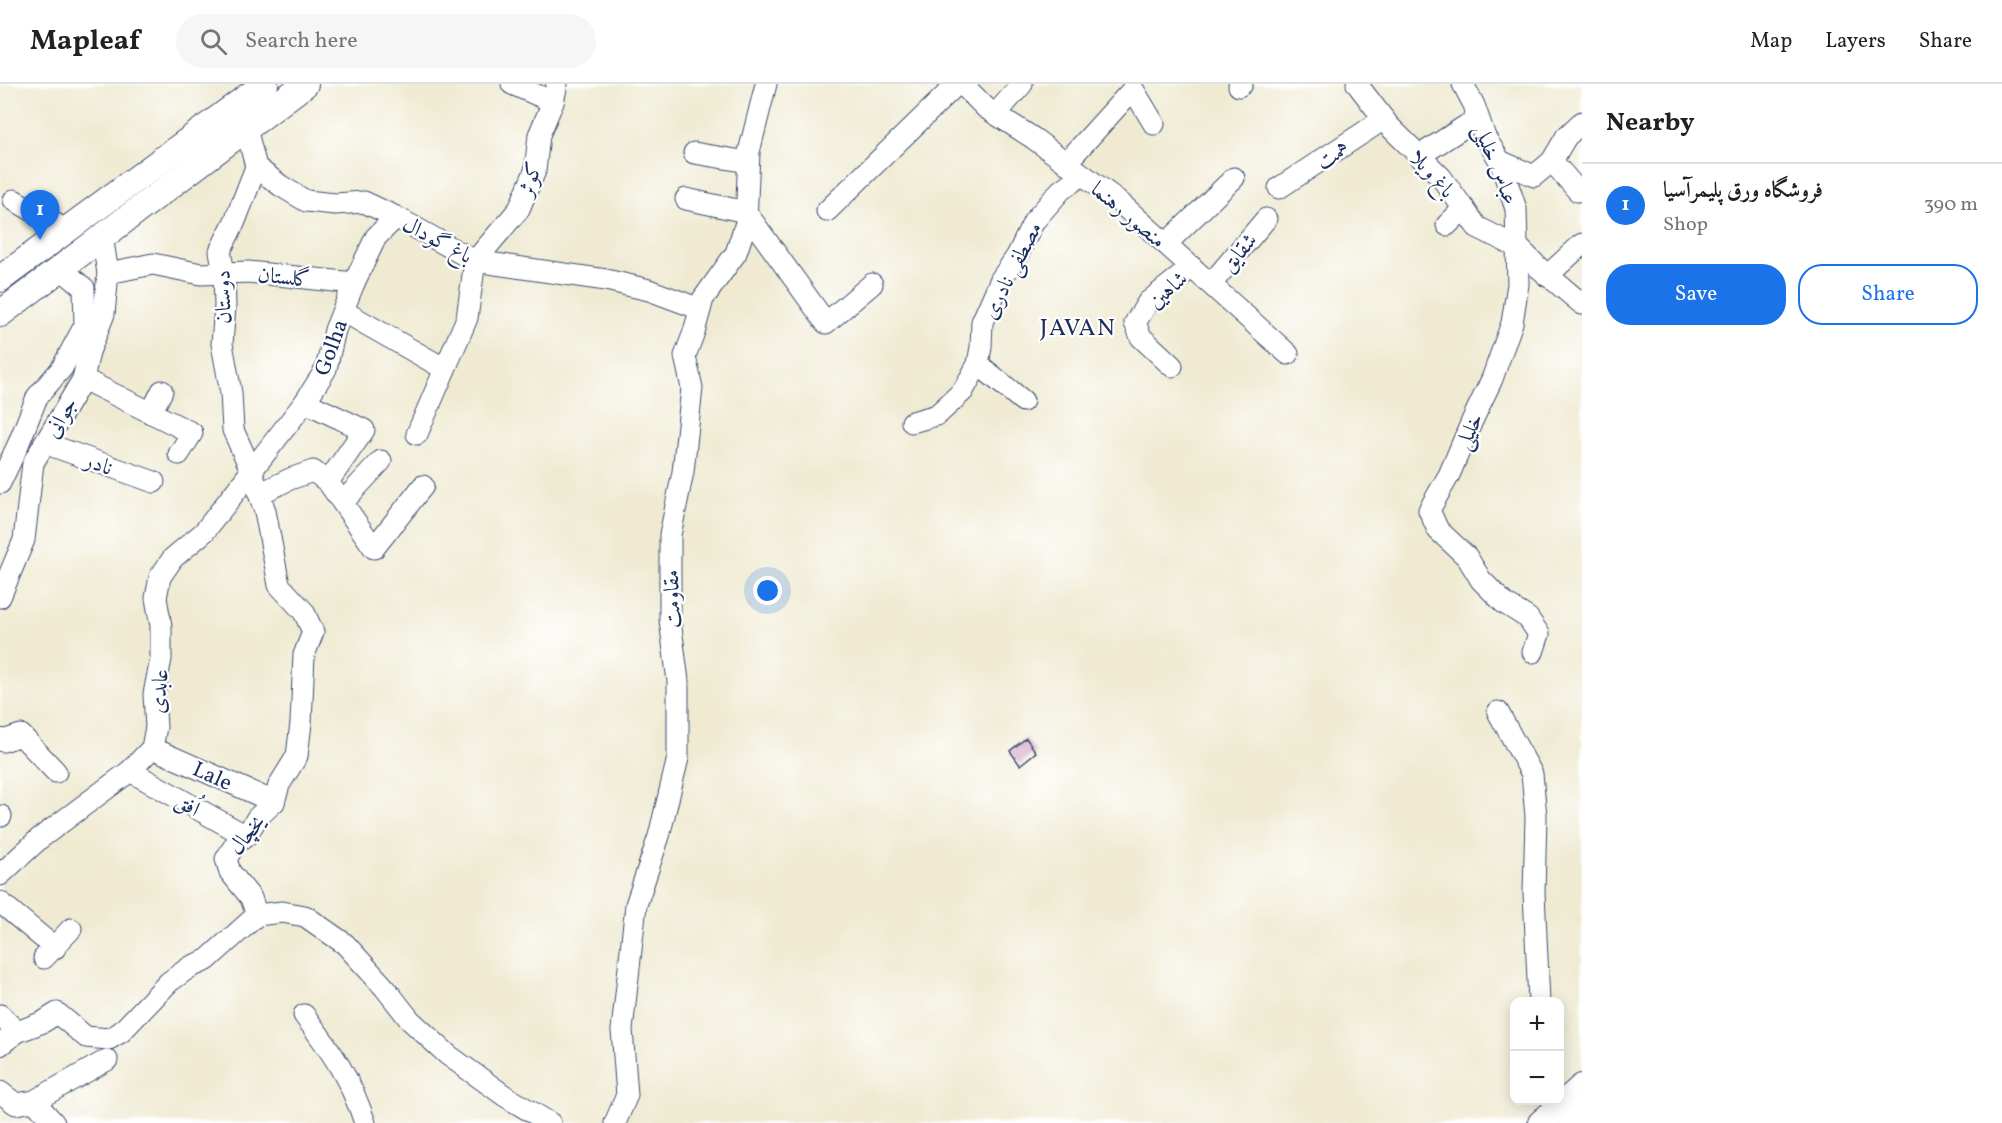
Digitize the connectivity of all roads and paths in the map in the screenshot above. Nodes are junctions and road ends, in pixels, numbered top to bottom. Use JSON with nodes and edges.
{"nodes":[{"id":1,"x":305,"y":84,"type":"edge"},
{"id":2,"x":512,"y":84,"type":"edge"},
{"id":3,"x":766,"y":84,"type":"edge"},
{"id":4,"x":957,"y":84,"type":"edge"},
{"id":5,"x":962,"y":84,"type":"edge"},
{"id":6,"x":1022,"y":84,"type":"edge"},
{"id":7,"x":1357,"y":84,"type":"edge"},
{"id":8,"x":1463,"y":84,"type":"edge"},
{"id":9,"x":250,"y":88,"type":"edge"},
{"id":10,"x":555,"y":93,"type":"edge"},
{"id":11,"x":996,"y":114,"type":"junction"},
{"id":12,"x":1478,"y":118,"type":"junction"},
{"id":13,"x":1384,"y":119,"type":"junction"},
{"id":14,"x":1154,"y":124,"type":"dead end"},
{"id":15,"x":246,"y":128,"type":"junction"},
{"id":16,"x":1579,"y":132,"type":"edge"},
{"id":17,"x":694,"y":153,"type":"dead end"},
{"id":18,"x":1419,"y":156,"type":"junction"},
{"id":19,"x":1500,"y":161,"type":"junction"},
{"id":20,"x":1552,"y":161,"type":"junction"},
{"id":21,"x":748,"y":162,"type":"junction"},
{"id":22,"x":256,"y":167,"type":"junction"},
{"id":23,"x":1074,"y":169,"type":"junction"},
{"id":24,"x":1234,"y":178,"type":"dead end"},
{"id":25,"x":1279,"y":188,"type":"dead end"},
{"id":26,"x":1578,"y":191,"type":"dead end"},
{"id":27,"x":686,"y":199,"type":"dead end"},
{"id":28,"x":14,"y":200,"type":"dead end"},
{"id":29,"x":1464,"y":208,"type":"junction"},
{"id":30,"x":826,"y":211,"type":"dead end"},
{"id":31,"x":746,"y":212,"type":"junction"},
{"id":32,"x":396,"y":217,"type":"junction"},
{"id":33,"x":1266,"y":219,"type":"dead end"},
{"id":34,"x":1447,"y":225,"type":"dead end"},
{"id":35,"x":66,"y":230,"type":"junction"},
{"id":36,"x":102,"y":236,"type":"junction"},
{"id":37,"x":1166,"y":244,"type":"junction"},
{"id":38,"x":1582,"y":244,"type":"edge"},
{"id":39,"x":1519,"y":248,"type":"junction"},
{"id":40,"x":475,"y":261,"type":"junction"},
{"id":41,"x":1192,"y":267,"type":"junction"},
{"id":42,"x":60,"y":268,"type":"junction"},
{"id":43,"x":3,"y":271,"type":"edge"},
{"id":44,"x":108,"y":273,"type":"junction"},
{"id":45,"x":224,"y":273,"type":"junction"},
{"id":46,"x":1547,"y":276,"type":"junction"},
{"id":47,"x":354,"y":283,"type":"junction"},
{"id":48,"x":872,"y":284,"type":"dead end"},
{"id":49,"x":1211,"y":284,"type":"junction"},
{"id":50,"x":1582,"y":304,"type":"edge"},
{"id":51,"x":700,"y":309,"type":"junction"},
{"id":52,"x":343,"y":310,"type":"junction"},
{"id":53,"x":0,"y":314,"type":"edge"},
{"id":54,"x":1288,"y":354,"type":"dead end"},
{"id":55,"x":978,"y":364,"type":"junction"},
{"id":56,"x":1172,"y":366,"type":"dead end"},
{"id":57,"x":445,"y":369,"type":"junction"},
{"id":58,"x":83,"y":379,"type":"junction"},
{"id":59,"x":162,"y":391,"type":"dead end"},
{"id":60,"x":1023,"y":401,"type":"dead end"},
{"id":61,"x":305,"y":402,"type":"junction"},
{"id":62,"x":151,"y":413,"type":"junction"},
{"id":63,"x":912,"y":422,"type":"dead end"},
{"id":64,"x":417,"y":434,"type":"dead end"},
{"id":65,"x":44,"y":443,"type":"junction"},
{"id":66,"x":179,"y":454,"type":"dead end"},
{"id":67,"x":381,"y":460,"type":"dead end"},
{"id":68,"x":251,"y":470,"type":"junction"},
{"id":69,"x":154,"y":482,"type":"dead end"},
{"id":70,"x":328,"y":482,"type":"junction"},
{"id":71,"x":0,"y":483,"type":"edge"},
{"id":72,"x":423,"y":486,"type":"dead end"},
{"id":73,"x":259,"y":494,"type":"junction"},
{"id":74,"x":343,"y":502,"type":"junction"},
{"id":75,"x":0,"y":597,"type":"edge"},
{"id":76,"x":1533,"y":652,"type":"dead end"},
{"id":77,"x":1498,"y":712,"type":"dead end"},
{"id":78,"x":0,"y":739,"type":"edge"},
{"id":79,"x":152,"y":748,"type":"junction"},
{"id":80,"x":130,"y":771,"type":"junction"},
{"id":81,"x":56,"y":772,"type":"dead end"},
{"id":82,"x":274,"y":802,"type":"junction"},
{"id":83,"x":246,"y":836,"type":"junction"},
{"id":84,"x":0,"y":876,"type":"edge"},
{"id":85,"x":0,"y":902,"type":"edge"},
{"id":86,"x":257,"y":915,"type":"junction"},
{"id":87,"x":71,"y":929,"type":"dead end"},
{"id":88,"x":1539,"y":997,"type":"edge"},
{"id":89,"x":0,"y":1015,"type":"edge"},
{"id":90,"x":304,"y":1015,"type":"dead end"},
{"id":91,"x":17,"y":1032,"type":"junction"},
{"id":92,"x":0,"y":1046,"type":"edge"},
{"id":93,"x":107,"y":1060,"type":"dead end"},
{"id":94,"x":1582,"y":1087,"type":"edge"},
{"id":95,"x":12,"y":1103,"type":"edge"},
{"id":96,"x":1555,"y":1114,"type":"edge"},
{"id":97,"x":1582,"y":1115,"type":"edge"},
{"id":98,"x":54,"y":1123,"type":"edge"},
{"id":99,"x":365,"y":1123,"type":"edge"},
{"id":100,"x":550,"y":1123,"type":"edge"},
{"id":101,"x":615,"y":1123,"type":"edge"}],
"edges":[{"from":1,"to":15,"type":"main road"},
{"from":2,"to":10,"type":"street"},
{"from":3,"to":21,"type":"street","name":"مقاومت"},
{"from":4,"to":30,"type":"street"},
{"from":5,"to":11,"type":"street","name":"منصور رهنما"},
{"from":6,"to":11,"type":"street"},
{"from":7,"to":13,"type":"street","name":"باغ ویلا"},
{"from":8,"to":12,"type":"street","name":"عباس خلیلی"},
{"from":9,"to":35,"type":"main road"},
{"from":10,"to":40,"type":"street","name":"کوثر"},
{"from":11,"to":23,"type":"street","name":"منصور رهنما"},
{"from":12,"to":18,"type":"street"},
{"from":12,"to":19,"type":"street","name":"عباس خلیلی"},
{"from":13,"to":18,"type":"street","name":"باغ ویلا"},
{"from":13,"to":25,"type":"street","name":"همت"},
{"from":14,"to":23,"type":"street","name":"مصطفی نادری"},
{"from":15,"to":22,"type":"street"},
{"from":15,"to":36,"type":"main road"},
{"from":16,"to":20,"type":"street"},
{"from":17,"to":21,"type":"street"},
{"from":18,"to":29,"type":"street","name":"باغ ویلا"},
{"from":19,"to":20,"type":"street"},
{"from":19,"to":39,"type":"street","name":"عباس خلیلی"},
{"from":20,"to":26,"type":"street"},
{"from":21,"to":31,"type":"street","name":"مقاومت"},
{"from":22,"to":32,"type":"street","name":"باغ گودال"},
{"from":22,"to":45,"type":"street","name":"دوستان"},
{"from":23,"to":37,"type":"street","name":"منصور رهنما"},
{"from":23,"to":55,"type":"street","name":"مصطفی نادری"},
{"from":24,"to":37,"type":"street"},
{"from":27,"to":31,"type":"street"},
{"from":28,"to":35,"type":"street"},
{"from":29,"to":34,"type":"street"},
{"from":29,"to":39,"type":"street","name":"باغ ویلا"},
{"from":31,"to":48,"type":"street"},
{"from":31,"to":51,"type":"street","name":"مقاومت"},
{"from":32,"to":40,"type":"street","name":"باغ گودال"},
{"from":32,"to":47,"type":"street","name":"Golha"},
{"from":33,"to":49,"type":"street","name":"شقایق"},
{"from":35,"to":43,"type":"main road"},
{"from":36,"to":42,"type":"main road"},
{"from":36,"to":44,"type":"street","name":"جوانی"},
{"from":37,"to":41,"type":"street","name":"منصور رهنما"},
{"from":38,"to":46,"type":"street"},
{"from":39,"to":46,"type":"street"},
{"from":39,"to":76,"type":"street","name":"خلیلی"},
{"from":40,"to":51,"type":"street","name":"باغ گودال"},
{"from":40,"to":57,"type":"street"},
{"from":41,"to":49,"type":"street","name":"منصور رهنما"},
{"from":41,"to":56,"type":"street","name":"شاهین"},
{"from":42,"to":53,"type":"main road"},
{"from":42,"to":71,"type":"street","name":"جوانی"},
{"from":44,"to":45,"type":"street","name":"گلستان"},
{"from":44,"to":58,"type":"street","name":"جوانی"},
{"from":45,"to":47,"type":"street","name":"گلستان"},
{"from":45,"to":68,"type":"street","name":"دوستان"},
{"from":46,"to":50,"type":"street"},
{"from":47,"to":52,"type":"street","name":"Golha"},
{"from":49,"to":54,"type":"street","name":"منصور رهنما"},
{"from":51,"to":101,"type":"street","name":"مقاومت"},
{"from":52,"to":57,"type":"street"},
{"from":52,"to":61,"type":"street","name":"Golha"},
{"from":55,"to":60,"type":"street"},
{"from":55,"to":63,"type":"street","name":"مصطفی نادری"},
{"from":57,"to":64,"type":"street"},
{"from":58,"to":62,"type":"street"},
{"from":58,"to":65,"type":"street","name":"جوانی"},
{"from":59,"to":62,"type":"street"},
{"from":61,"to":68,"type":"street","name":"Golha"},
{"from":61,"to":70,"type":"street"},
{"from":62,"to":66,"type":"street"},
{"from":65,"to":69,"type":"street","name":"نادر"},
{"from":65,"to":75,"type":"street","name":"جوانی"},
{"from":67,"to":74,"type":"street"},
{"from":68,"to":73,"type":"street","name":"یخچال"},
{"from":68,"to":79,"type":"street","name":"عابدی"},
{"from":70,"to":73,"type":"street"},
{"from":70,"to":74,"type":"street"},
{"from":72,"to":74,"type":"street"},
{"from":73,"to":82,"type":"street","name":"یخچال"},
{"from":77,"to":88,"type":"street"},
{"from":78,"to":81,"type":"street"},
{"from":79,"to":80,"type":"street"},
{"from":79,"to":82,"type":"street","name":"Lale"},
{"from":80,"to":83,"type":"street","name":"اُفق"},
{"from":80,"to":84,"type":"street"},
{"from":82,"to":83,"type":"street","name":"یخچال"},
{"from":83,"to":86,"type":"street","name":"یخچال"},
{"from":85,"to":87,"type":"street"},
{"from":86,"to":91,"type":"street"},
{"from":86,"to":100,"type":"street"},
{"from":89,"to":91,"type":"street"},
{"from":90,"to":99,"type":"street"},
{"from":91,"to":92,"type":"street"},
{"from":93,"to":95,"type":"street"},
{"from":94,"to":96,"type":"main road"},
{"from":95,"to":98,"type":"street"},
{"from":96,"to":97,"type":"main road"}]}
